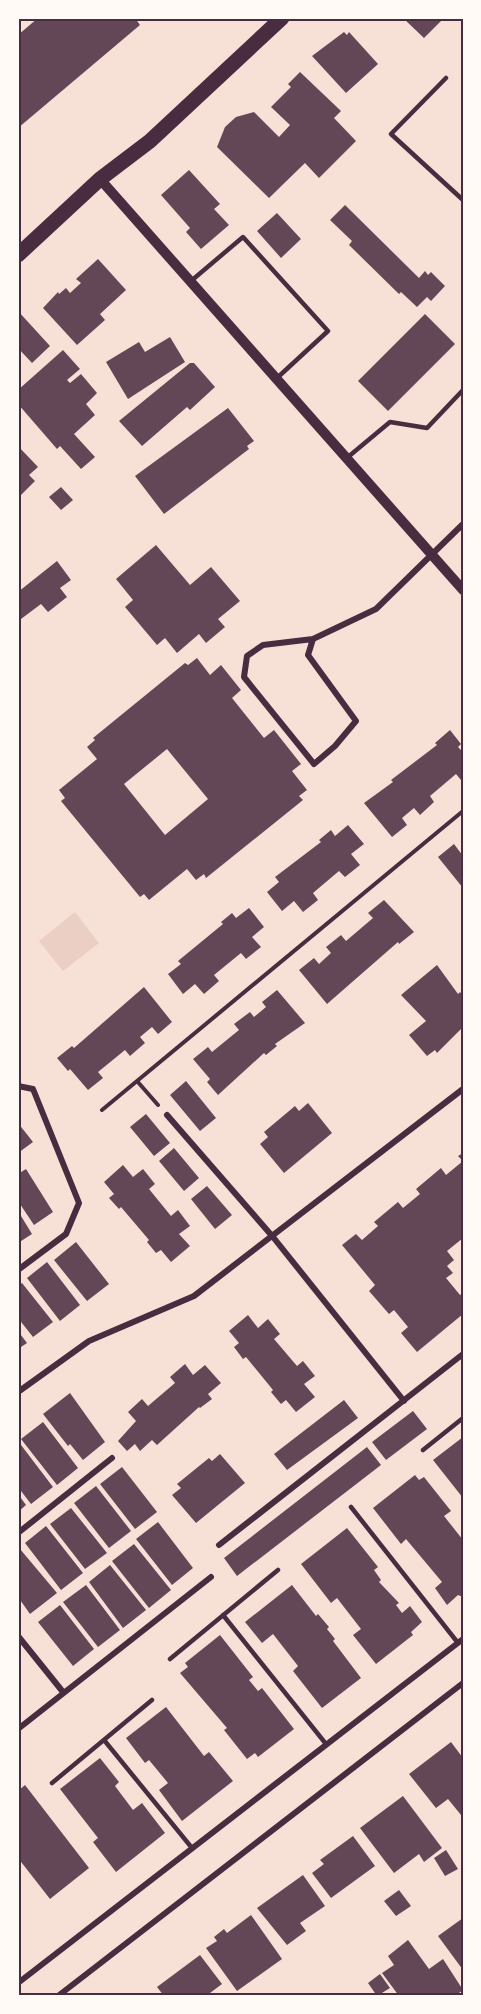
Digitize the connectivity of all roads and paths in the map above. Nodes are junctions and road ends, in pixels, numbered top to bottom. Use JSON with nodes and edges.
{"nodes":[{"id":1,"x":282,"y":18,"type":"edge"},
{"id":2,"x":446,"y":78,"type":"dead end"},
{"id":3,"x":100,"y":179,"type":"junction"},
{"id":4,"x":463,"y":200,"type":"edge"},
{"id":5,"x":18,"y":255,"type":"edge"},
{"id":6,"x":191,"y":281,"type":"junction"},
{"id":7,"x":277,"y":378,"type":"junction"},
{"id":8,"x":463,"y":390,"type":"edge"},
{"id":9,"x":348,"y":457,"type":"junction"},
{"id":10,"x":463,"y":524,"type":"edge"},
{"id":11,"x":432,"y":553,"type":"junction"},
{"id":12,"x":463,"y":590,"type":"edge"},
{"id":13,"x":312,"y":639,"type":"junction"},
{"id":14,"x":463,"y":811,"type":"edge"},
{"id":15,"x":137,"y":1081,"type":"junction"},
{"id":16,"x":18,"y":1086,"type":"edge"},
{"id":17,"x":463,"y":1089,"type":"edge"},
{"id":18,"x":102,"y":1110,"type":"dead end"},
{"id":19,"x":166,"y":1115,"type":"joint"},
{"id":20,"x":273,"y":1237,"type":"junction"},
{"id":21,"x":18,"y":1270,"type":"edge"},
{"id":22,"x":463,"y":1354,"type":"edge"},
{"id":23,"x":18,"y":1392,"type":"edge"},
{"id":24,"x":404,"y":1401,"type":"junction"},
{"id":25,"x":463,"y":1419,"type":"edge"},
{"id":26,"x":423,"y":1450,"type":"dead end"},
{"id":27,"x":112,"y":1458,"type":"dead end"},
{"id":28,"x":351,"y":1507,"type":"dead end"},
{"id":29,"x":18,"y":1533,"type":"edge"},
{"id":30,"x":219,"y":1545,"type":"dead end"},
{"id":31,"x":278,"y":1570,"type":"dead end"},
{"id":32,"x":211,"y":1577,"type":"dead end"},
{"id":33,"x":223,"y":1615,"type":"junction"},
{"id":34,"x":18,"y":1636,"type":"edge"},
{"id":35,"x":460,"y":1641,"type":"edge"},
{"id":36,"x":463,"y":1649,"type":"edge"},
{"id":37,"x":170,"y":1659,"type":"dead end"},
{"id":38,"x":463,"y":1683,"type":"edge"},
{"id":39,"x":63,"y":1692,"type":"junction"},
{"id":40,"x":152,"y":1700,"type":"dead end"},
{"id":41,"x":18,"y":1729,"type":"edge"},
{"id":42,"x":104,"y":1740,"type":"junction"},
{"id":43,"x":326,"y":1744,"type":"junction"},
{"id":44,"x":52,"y":1784,"type":"dead end"},
{"id":45,"x":192,"y":1848,"type":"junction"},
{"id":46,"x":18,"y":1983,"type":"edge"},
{"id":47,"x":58,"y":1996,"type":"edge"}],
"edges":[{"from":1,"to":3,"type":"main road"},
{"from":2,"to":4,"type":"lane"},
{"from":3,"to":5,"type":"main road"},
{"from":3,"to":6,"type":"street"},
{"from":6,"to":7,"type":"street"},
{"from":6,"to":7,"type":"lane"},
{"from":7,"to":9,"type":"street"},
{"from":8,"to":9,"type":"lane"},
{"from":9,"to":11,"type":"street"},
{"from":10,"to":11,"type":"street"},
{"from":11,"to":12,"type":"street"},
{"from":11,"to":13,"type":"street"},
{"from":13,"to":13,"type":"street"},
{"from":14,"to":15,"type":"path"},
{"from":15,"to":18,"type":"path"},
{"from":15,"to":19,"type":"path"},
{"from":16,"to":21,"type":"street"},
{"from":17,"to":20,"type":"street"},
{"from":19,"to":20,"type":"street"},
{"from":20,"to":23,"type":"street"},
{"from":20,"to":24,"type":"street"},
{"from":22,"to":24,"type":"street"},
{"from":24,"to":30,"type":"street"},
{"from":25,"to":26,"type":"lane"},
{"from":27,"to":29,"type":"street"},
{"from":28,"to":35,"type":"lane"},
{"from":31,"to":33,"type":"lane"},
{"from":32,"to":39,"type":"street"},
{"from":33,"to":37,"type":"lane"},
{"from":33,"to":43,"type":"lane"},
{"from":34,"to":39,"type":"street"},
{"from":35,"to":36,"type":"street"},
{"from":35,"to":43,"type":"street"},
{"from":38,"to":47,"type":"street"},
{"from":39,"to":41,"type":"street"},
{"from":40,"to":42,"type":"lane"},
{"from":42,"to":44,"type":"lane"},
{"from":42,"to":45,"type":"lane"},
{"from":43,"to":45,"type":"street"},
{"from":45,"to":46,"type":"street"}]}
